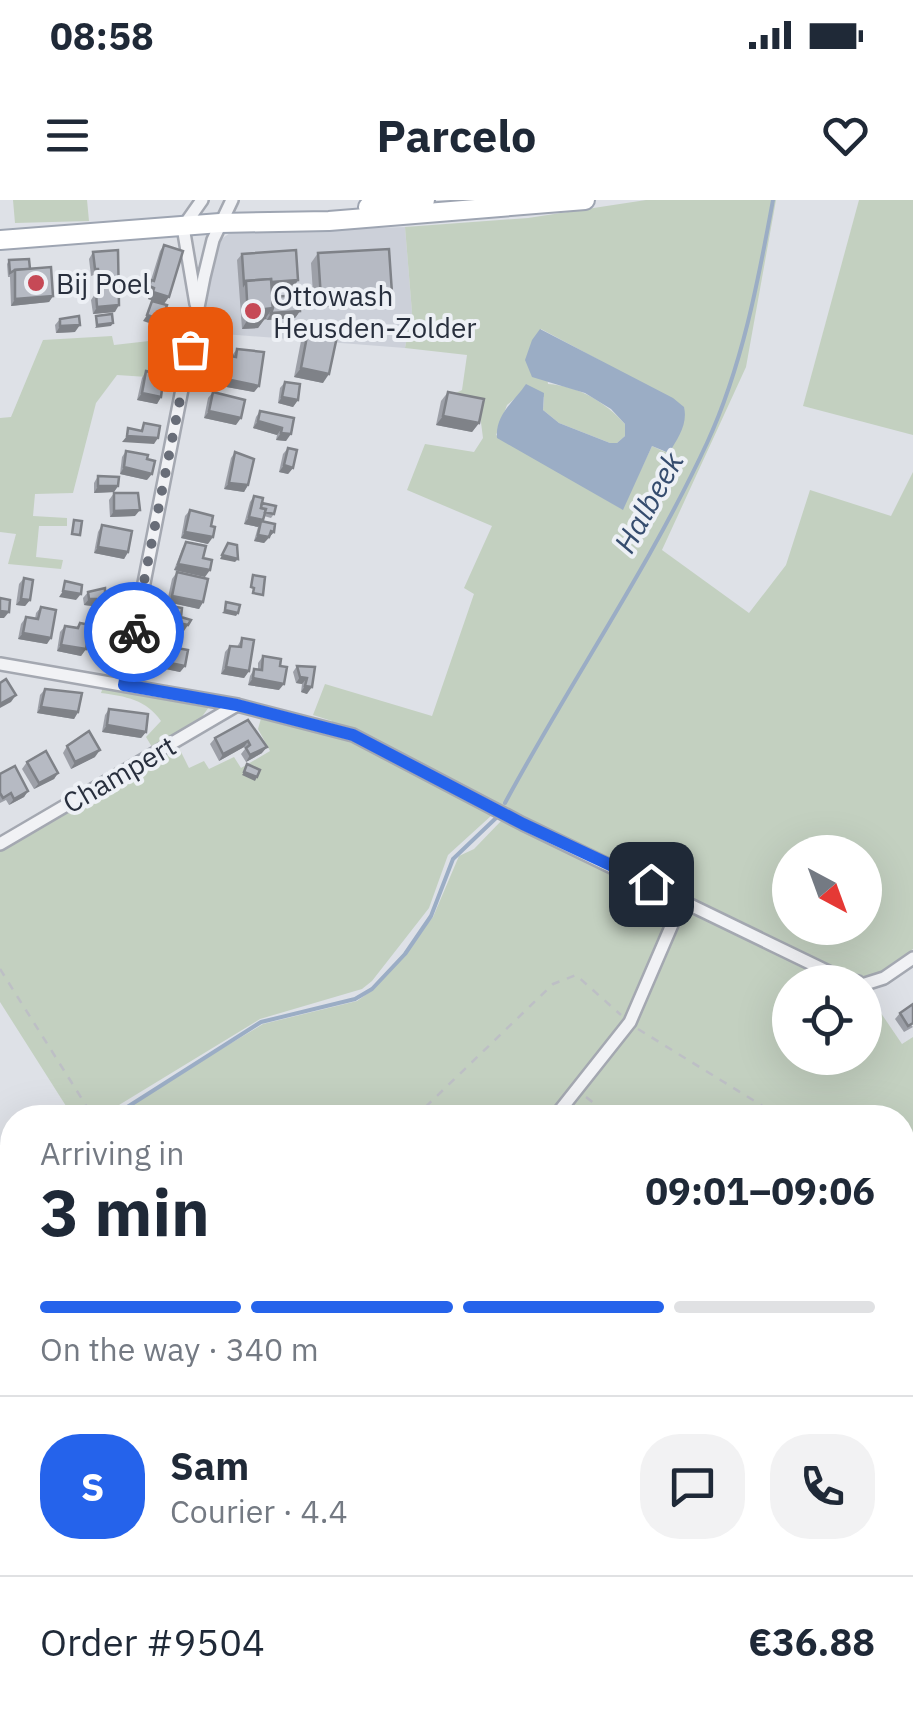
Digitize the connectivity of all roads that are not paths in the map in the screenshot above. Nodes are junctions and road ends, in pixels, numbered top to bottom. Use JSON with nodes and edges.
{"nodes":[{"id":1,"x":202,"y":200,"type":"edge"},
{"id":2,"x":232,"y":200,"type":"edge"},
{"id":3,"x":425,"y":200,"type":"edge"},
{"id":4,"x":585,"y":200,"type":"edge"},
{"id":5,"x":298,"y":220,"type":"junction"},
{"id":6,"x":220,"y":223,"type":"junction"},
{"id":7,"x":183,"y":227,"type":"junction"},
{"id":8,"x":0,"y":240,"type":"edge"},
{"id":9,"x":197,"y":314,"type":"junction"},
{"id":10,"x":0,"y":664,"type":"edge"},
{"id":11,"x":124,"y":685,"type":"junction"},
{"id":12,"x":237,"y":705,"type":"junction"},
{"id":13,"x":0,"y":844,"type":"edge"},
{"id":14,"x":683,"y":899,"type":"junction"},
{"id":15,"x":913,"y":958,"type":"edge"},
{"id":16,"x":815,"y":965,"type":"edge"},
{"id":17,"x":882,"y":978,"type":"edge"},
{"id":18,"x":564,"y":1105,"type":"edge"}],
"edges":[{"from":1,"to":7,"type":"street"},
{"from":2,"to":6,"type":"street"},
{"from":3,"to":5,"type":"main road"},
{"from":4,"to":5,"type":"main road"},
{"from":5,"to":6,"type":"main road"},
{"from":6,"to":7,"type":"main road"},
{"from":6,"to":9,"type":"street"},
{"from":7,"to":8,"type":"main road"},
{"from":7,"to":9,"type":"street"},
{"from":9,"to":11,"type":"street"},
{"from":10,"to":11,"type":"street"},
{"from":11,"to":12,"type":"street"},
{"from":12,"to":13,"type":"street","name":"Champert"},
{"from":12,"to":14,"type":"street"},
{"from":14,"to":16,"type":"street"},
{"from":14,"to":18,"type":"street"},
{"from":15,"to":17,"type":"street"}]}
